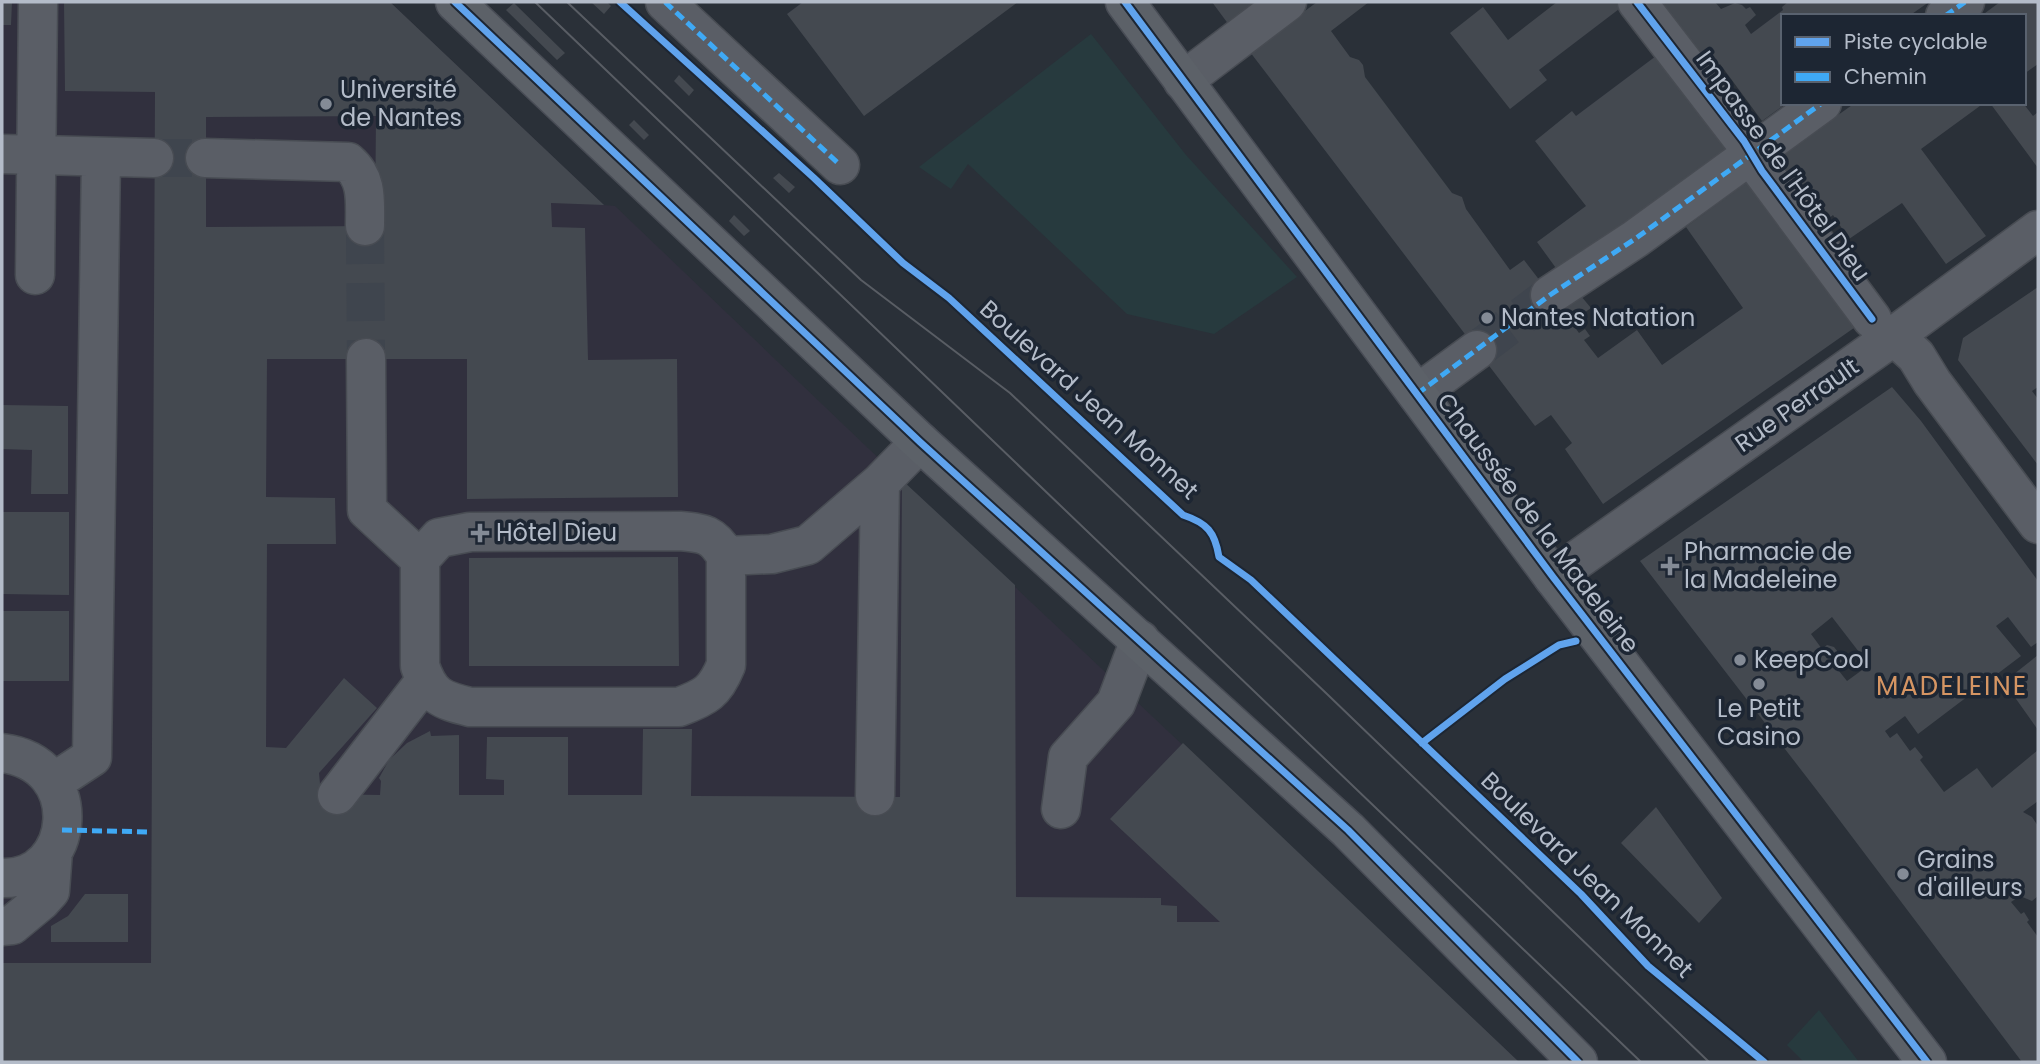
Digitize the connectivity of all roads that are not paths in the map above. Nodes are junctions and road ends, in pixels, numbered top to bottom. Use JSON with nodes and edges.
{"nodes":[{"id":1,"x":38,"y":2,"type":"edge"},
{"id":2,"x":454,"y":2,"type":"edge"},
{"id":3,"x":665,"y":2,"type":"edge"},
{"id":4,"x":1125,"y":2,"type":"edge"},
{"id":5,"x":1287,"y":2,"type":"edge"},
{"id":6,"x":1637,"y":2,"type":"edge"},
{"id":7,"x":1965,"y":2,"type":"edge"},
{"id":8,"x":1948,"y":14,"type":"edge"},
{"id":9,"x":1183,"y":81,"type":"junction"},
{"id":10,"x":1819,"y":105,"type":"edge"},
{"id":11,"x":1752,"y":153,"type":"junction"},
{"id":12,"x":20,"y":154,"type":"edge"},
{"id":13,"x":101,"y":157,"type":"junction"},
{"id":14,"x":154,"y":158,"type":"tunnel mouth"},
{"id":15,"x":205,"y":158,"type":"tunnel mouth"},
{"id":16,"x":840,"y":165,"type":"dead end"},
{"id":17,"x":365,"y":226,"type":"tunnel mouth"},
{"id":18,"x":2038,"y":230,"type":"edge"},
{"id":19,"x":35,"y":275,"type":"dead end"},
{"id":20,"x":1550,"y":295,"type":"tunnel mouth"},
{"id":21,"x":1883,"y":328,"type":"junction"},
{"id":22,"x":1477,"y":350,"type":"tunnel mouth"},
{"id":23,"x":366,"y":358,"type":"tunnel mouth"},
{"id":24,"x":1417,"y":394,"type":"junction"},
{"id":25,"x":920,"y":442,"type":"junction"},
{"id":26,"x":880,"y":483,"type":"junction"},
{"id":27,"x":2038,"y":524,"type":"edge"},
{"id":28,"x":726,"y":556,"type":"junction"},
{"id":29,"x":420,"y":559,"type":"junction"},
{"id":30,"x":1553,"y":577,"type":"junction"},
{"id":31,"x":1140,"y":640,"type":"junction"},
{"id":32,"x":425,"y":681,"type":"junction"},
{"id":33,"x":2,"y":752,"type":"edge"},
{"id":34,"x":54,"y":782,"type":"junction"},
{"id":35,"x":337,"y":795,"type":"dead end"},
{"id":36,"x":875,"y":796,"type":"dead end"},
{"id":37,"x":1061,"y":809,"type":"dead end"},
{"id":38,"x":53,"y":851,"type":"junction"},
{"id":39,"x":2,"y":878,"type":"edge"},
{"id":40,"x":2,"y":926,"type":"edge"},
{"id":41,"x":1578,"y":1062,"type":"edge"},
{"id":42,"x":1927,"y":1062,"type":"edge"}],
"edges":[{"from":1,"to":12,"type":"street"},
{"from":2,"to":25,"type":"main road"},
{"from":3,"to":16,"type":"street"},
{"from":4,"to":9,"type":"main road","name":"Chaussée de la Madeleine"},
{"from":5,"to":9,"type":"street"},
{"from":6,"to":11,"type":"street","name":"Impasse de l'Hôtel Dieu"},
{"from":7,"to":8,"type":"street"},
{"from":9,"to":24,"type":"main road","name":"Chaussée de la Madeleine"},
{"from":10,"to":11,"type":"street"},
{"from":11,"to":20,"type":"street"},
{"from":11,"to":21,"type":"street","name":"Impasse de l'Hôtel Dieu"},
{"from":12,"to":13,"type":"street"},
{"from":12,"to":19,"type":"street"},
{"from":13,"to":14,"type":"street"},
{"from":13,"to":34,"type":"street"},
{"from":15,"to":17,"type":"street"},
{"from":18,"to":21,"type":"street","name":"Rue Perrault"},
{"from":21,"to":27,"type":"street","name":"Impasse de l'Hôtel Dieu"},
{"from":21,"to":30,"type":"street","name":"Rue Perrault"},
{"from":22,"to":24,"type":"street"},
{"from":23,"to":29,"type":"street"},
{"from":24,"to":30,"type":"main road","name":"Chaussée de la Madeleine"},
{"from":25,"to":26,"type":"street"},
{"from":25,"to":31,"type":"main road"},
{"from":26,"to":28,"type":"street"},
{"from":26,"to":36,"type":"street"},
{"from":28,"to":29,"type":"street"},
{"from":28,"to":32,"type":"street"},
{"from":29,"to":32,"type":"street"},
{"from":30,"to":42,"type":"main road","name":"Chaussée de la Madeleine"},
{"from":31,"to":37,"type":"street"},
{"from":31,"to":41,"type":"main road"},
{"from":32,"to":35,"type":"street"},
{"from":33,"to":34,"type":"street"},
{"from":34,"to":38,"type":"street"},
{"from":38,"to":39,"type":"street"},
{"from":38,"to":40,"type":"street"}]}
